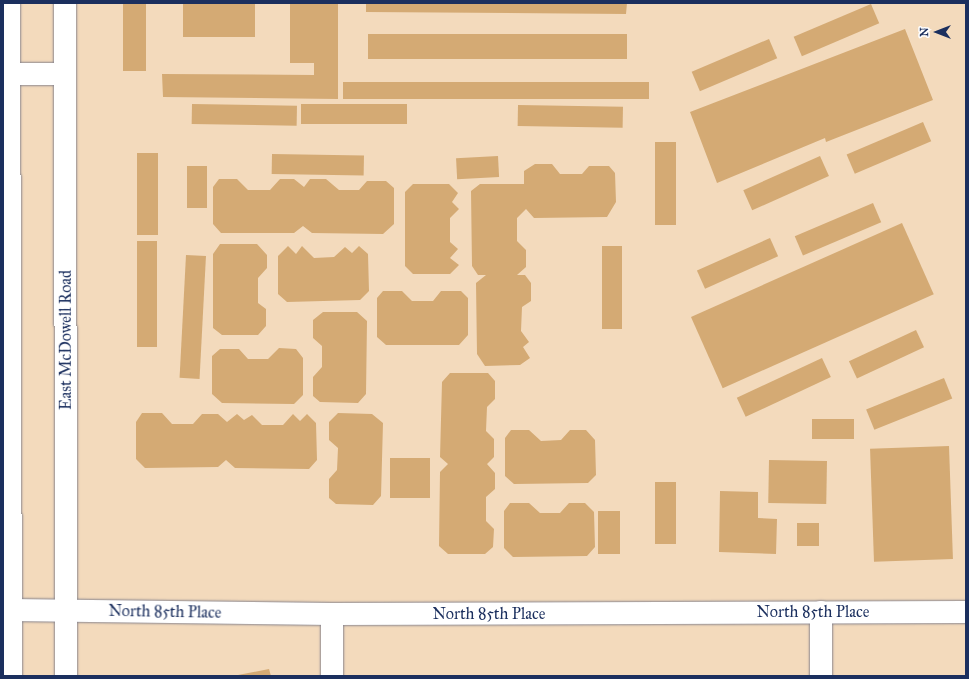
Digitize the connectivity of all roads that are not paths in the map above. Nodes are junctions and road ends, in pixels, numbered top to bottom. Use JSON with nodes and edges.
{"nodes":[{"id":1,"x":9,"y":3,"type":"edge"},
{"id":2,"x":65,"y":3,"type":"edge"},
{"id":3,"x":6,"y":74,"type":"edge"},
{"id":4,"x":65,"y":74,"type":"junction"},
{"id":5,"x":11,"y":610,"type":"junction"},
{"id":6,"x":65,"y":611,"type":"junction"},
{"id":7,"x":821,"y":612,"type":"junction"},
{"id":8,"x":966,"y":612,"type":"edge"},
{"id":9,"x":332,"y":614,"type":"junction"},
{"id":10,"x":11,"y":676,"type":"edge"},
{"id":11,"x":66,"y":676,"type":"edge"},
{"id":12,"x":332,"y":676,"type":"edge"},
{"id":13,"x":821,"y":676,"type":"edge"}],
"edges":[{"from":1,"to":3,"type":"main road"},
{"from":2,"to":4,"type":"main road","name":"East McDowell Road"},
{"from":3,"to":4,"type":"main road"},
{"from":3,"to":5,"type":"main road"},
{"from":4,"to":6,"type":"main road","name":"East McDowell Road"},
{"from":5,"to":6,"type":"main road","name":"North 85th Place"},
{"from":5,"to":10,"type":"main road"},
{"from":6,"to":9,"type":"main road","name":"North 85th Place"},
{"from":6,"to":11,"type":"main road","name":"East McDowell Road"},
{"from":7,"to":8,"type":"main road","name":"North 85th Place"},
{"from":7,"to":9,"type":"main road","name":"North 85th Place"},
{"from":7,"to":13,"type":"main road"},
{"from":9,"to":12,"type":"main road"}]}
